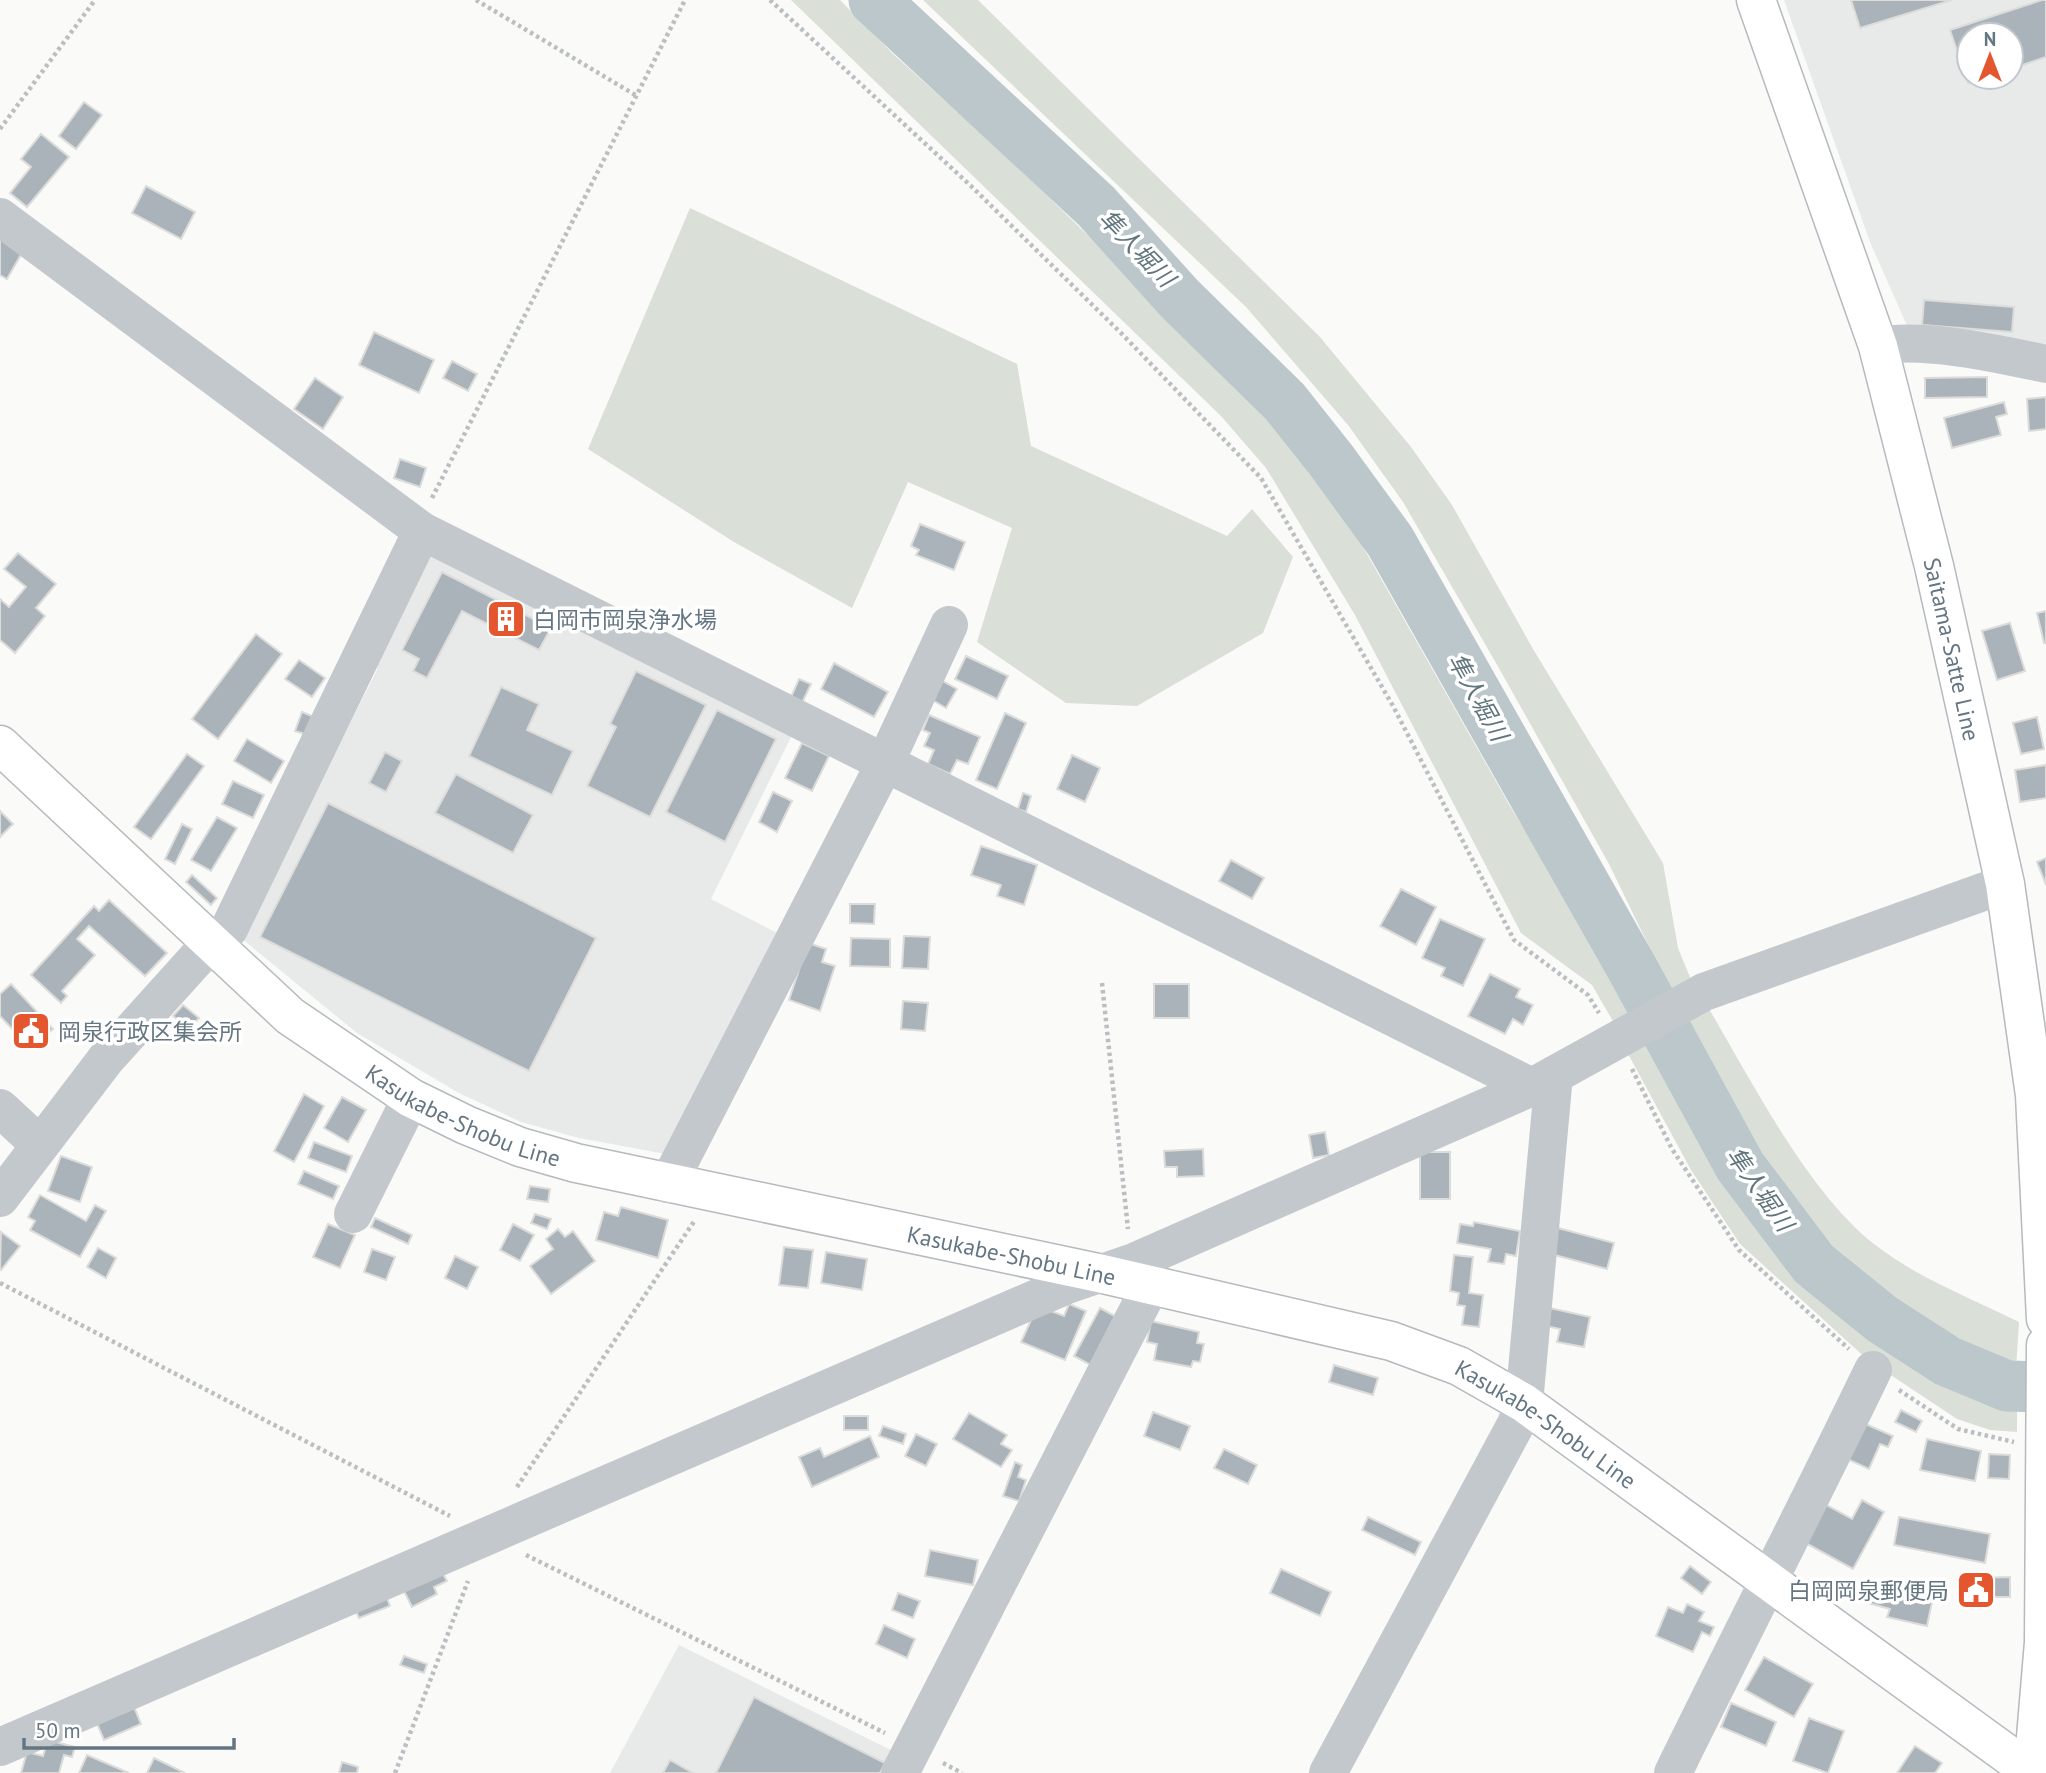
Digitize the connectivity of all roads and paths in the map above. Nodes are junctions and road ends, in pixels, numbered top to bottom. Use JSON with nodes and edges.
{"nodes":[{"id":1,"x":95,"y":0,"type":"edge"},
{"id":2,"x":476,"y":0,"type":"edge"},
{"id":3,"x":685,"y":0,"type":"edge"},
{"id":4,"x":770,"y":0,"type":"edge"},
{"id":5,"x":1756,"y":0,"type":"edge"},
{"id":6,"x":637,"y":96,"type":"junction"},
{"id":7,"x":0,"y":129,"type":"edge"},
{"id":8,"x":0,"y":217,"type":"edge"},
{"id":9,"x":1878,"y":346,"type":"junction"},
{"id":10,"x":2046,"y":364,"type":"edge"},
{"id":11,"x":420,"y":530,"type":"junction"},
{"id":12,"x":949,"y":625,"type":"dead end"},
{"id":13,"x":0,"y":745,"type":"edge"},
{"id":14,"x":885,"y":763,"type":"junction"},
{"id":15,"x":2005,"y":884,"type":"junction"},
{"id":16,"x":215,"y":946,"type":"junction"},
{"id":17,"x":1102,"y":983,"type":"dead end"},
{"id":18,"x":1616,"y":1039,"type":"junction"},
{"id":19,"x":1543,"y":1081,"type":"junction"},
{"id":20,"x":411,"y":1098,"type":"junction"},
{"id":21,"x":0,"y":1108,"type":"edge"},
{"id":22,"x":40,"y":1145,"type":"junction"},
{"id":23,"x":668,"y":1184,"type":"junction"},
{"id":24,"x":713,"y":1192,"type":"junction"},
{"id":25,"x":0,"y":1198,"type":"edge"},
{"id":26,"x":353,"y":1213,"type":"dead end"},
{"id":27,"x":1129,"y":1273,"type":"junction"},
{"id":28,"x":2046,"y":1319,"type":"edge"},
{"id":29,"x":2046,"y":1345,"type":"edge"},
{"id":30,"x":1873,"y":1370,"type":"junction"},
{"id":31,"x":1524,"y":1403,"type":"junction"},
{"id":32,"x":2045,"y":1443,"type":"edge"},
{"id":33,"x":516,"y":1488,"type":"dead end"},
{"id":34,"x":485,"y":1535,"type":"junction"},
{"id":35,"x":2045,"y":1555,"type":"edge"},
{"id":36,"x":1770,"y":1584,"type":"junction"},
{"id":37,"x":2045,"y":1630,"type":"edge"},
{"id":38,"x":0,"y":1747,"type":"edge"},
{"id":39,"x":395,"y":1773,"type":"edge"},
{"id":40,"x":900,"y":1773,"type":"edge"},
{"id":41,"x":1328,"y":1773,"type":"edge"},
{"id":42,"x":1672,"y":1773,"type":"edge"},
{"id":43,"x":2033,"y":1773,"type":"edge"}],
"edges":[{"from":1,"to":7,"type":"path"},
{"from":2,"to":6,"type":"path"},
{"from":3,"to":6,"type":"path"},
{"from":4,"to":18,"type":"path"},
{"from":5,"to":9,"type":"main road","name":"Saitama-Satte Line"},
{"from":6,"to":11,"type":"path"},
{"from":8,"to":11,"type":"street"},
{"from":9,"to":10,"type":"street"},
{"from":9,"to":15,"type":"main road","name":"Saitama-Satte Line"},
{"from":11,"to":14,"type":"street"},
{"from":11,"to":16,"type":"street"},
{"from":12,"to":14,"type":"street"},
{"from":13,"to":16,"type":"main road","name":"Kasukabe-Shobu Line"},
{"from":14,"to":19,"type":"street"},
{"from":14,"to":23,"type":"street"},
{"from":15,"to":18,"type":"street"},
{"from":15,"to":28,"type":"main road","name":"Saitama-Satte Line"},
{"from":16,"to":20,"type":"main road","name":"Kasukabe-Shobu Line"},
{"from":16,"to":22,"type":"street"},
{"from":17,"to":27,"type":"path"},
{"from":18,"to":19,"type":"street"},
{"from":18,"to":30,"type":"path"},
{"from":19,"to":27,"type":"street"},
{"from":19,"to":31,"type":"street"},
{"from":20,"to":23,"type":"main road","name":"Kasukabe-Shobu Line"},
{"from":20,"to":26,"type":"street"},
{"from":21,"to":22,"type":"street"},
{"from":22,"to":25,"type":"street"},
{"from":23,"to":24,"type":"main road","name":"Kasukabe-Shobu Line"},
{"from":24,"to":27,"type":"main road","name":"Kasukabe-Shobu Line"},
{"from":24,"to":33,"type":"path"},
{"from":27,"to":31,"type":"main road","name":"Kasukabe-Shobu Line"},
{"from":27,"to":34,"type":"street"},
{"from":27,"to":40,"type":"street"},
{"from":29,"to":32,"type":"main road"},
{"from":30,"to":32,"type":"path"},
{"from":30,"to":36,"type":"street"},
{"from":31,"to":36,"type":"main road","name":"Kasukabe-Shobu Line"},
{"from":31,"to":41,"type":"street"},
{"from":32,"to":35,"type":"main road"},
{"from":34,"to":38,"type":"street"},
{"from":34,"to":39,"type":"path"},
{"from":35,"to":37,"type":"main road"},
{"from":36,"to":42,"type":"street"},
{"from":36,"to":43,"type":"main road","name":"Kasukabe-Shobu Line"},
{"from":37,"to":43,"type":"main road"}]}
